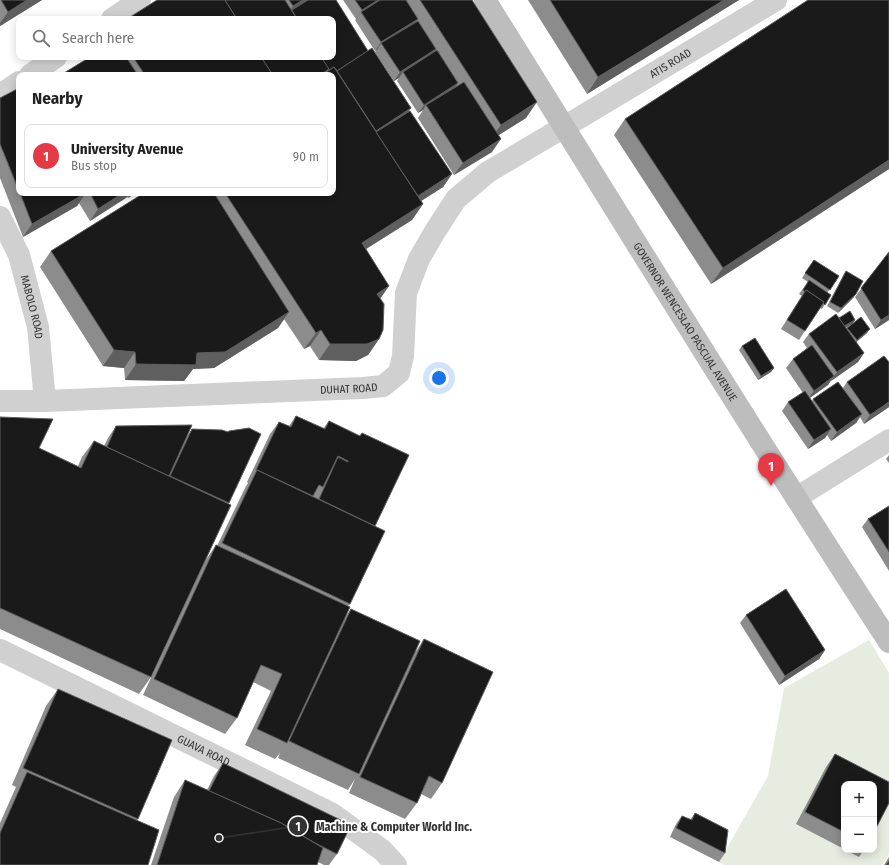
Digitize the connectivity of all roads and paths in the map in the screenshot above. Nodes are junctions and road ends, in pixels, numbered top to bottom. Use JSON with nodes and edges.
{"nodes":[{"id":1,"x":140,"y":0,"type":"edge"},
{"id":2,"x":485,"y":0,"type":"edge"},
{"id":3,"x":776,"y":0,"type":"edge"},
{"id":4,"x":116,"y":16,"type":"edge"},
{"id":5,"x":52,"y":60,"type":"edge"},
{"id":6,"x":34,"y":72,"type":"edge"},
{"id":7,"x":16,"y":84,"type":"edge"},
{"id":8,"x":0,"y":95,"type":"edge"},
{"id":9,"x":564,"y":127,"type":"junction"},
{"id":10,"x":0,"y":217,"type":"edge"},
{"id":11,"x":0,"y":401,"type":"edge"},
{"id":12,"x":45,"y":401,"type":"junction"},
{"id":13,"x":889,"y":440,"type":"edge"},
{"id":14,"x":796,"y":498,"type":"junction"},
{"id":15,"x":889,"y":642,"type":"edge"},
{"id":16,"x":0,"y":650,"type":"edge"},
{"id":17,"x":396,"y":865,"type":"edge"}],
"edges":[{"from":1,"to":4,"type":"street"},
{"from":2,"to":9,"type":"main road","name":"GOVERNOR WENCESLAO PASCUAL AVENUE"},
{"from":3,"to":9,"type":"street","name":"ATIS ROAD"},
{"from":5,"to":6,"type":"street"},
{"from":7,"to":8,"type":"street"},
{"from":9,"to":12,"type":"street","name":"DUHAT ROAD"},
{"from":9,"to":14,"type":"main road","name":"GOVERNOR WENCESLAO PASCUAL AVENUE"},
{"from":10,"to":12,"type":"street","name":"MABOLO ROAD"},
{"from":11,"to":12,"type":"street","name":"DUHAT ROAD"},
{"from":13,"to":14,"type":"street"},
{"from":14,"to":15,"type":"main road","name":"GOVERNOR WENCESLAO PASCUAL AVENUE"},
{"from":16,"to":17,"type":"street","name":"GUAVA ROAD"}]}
